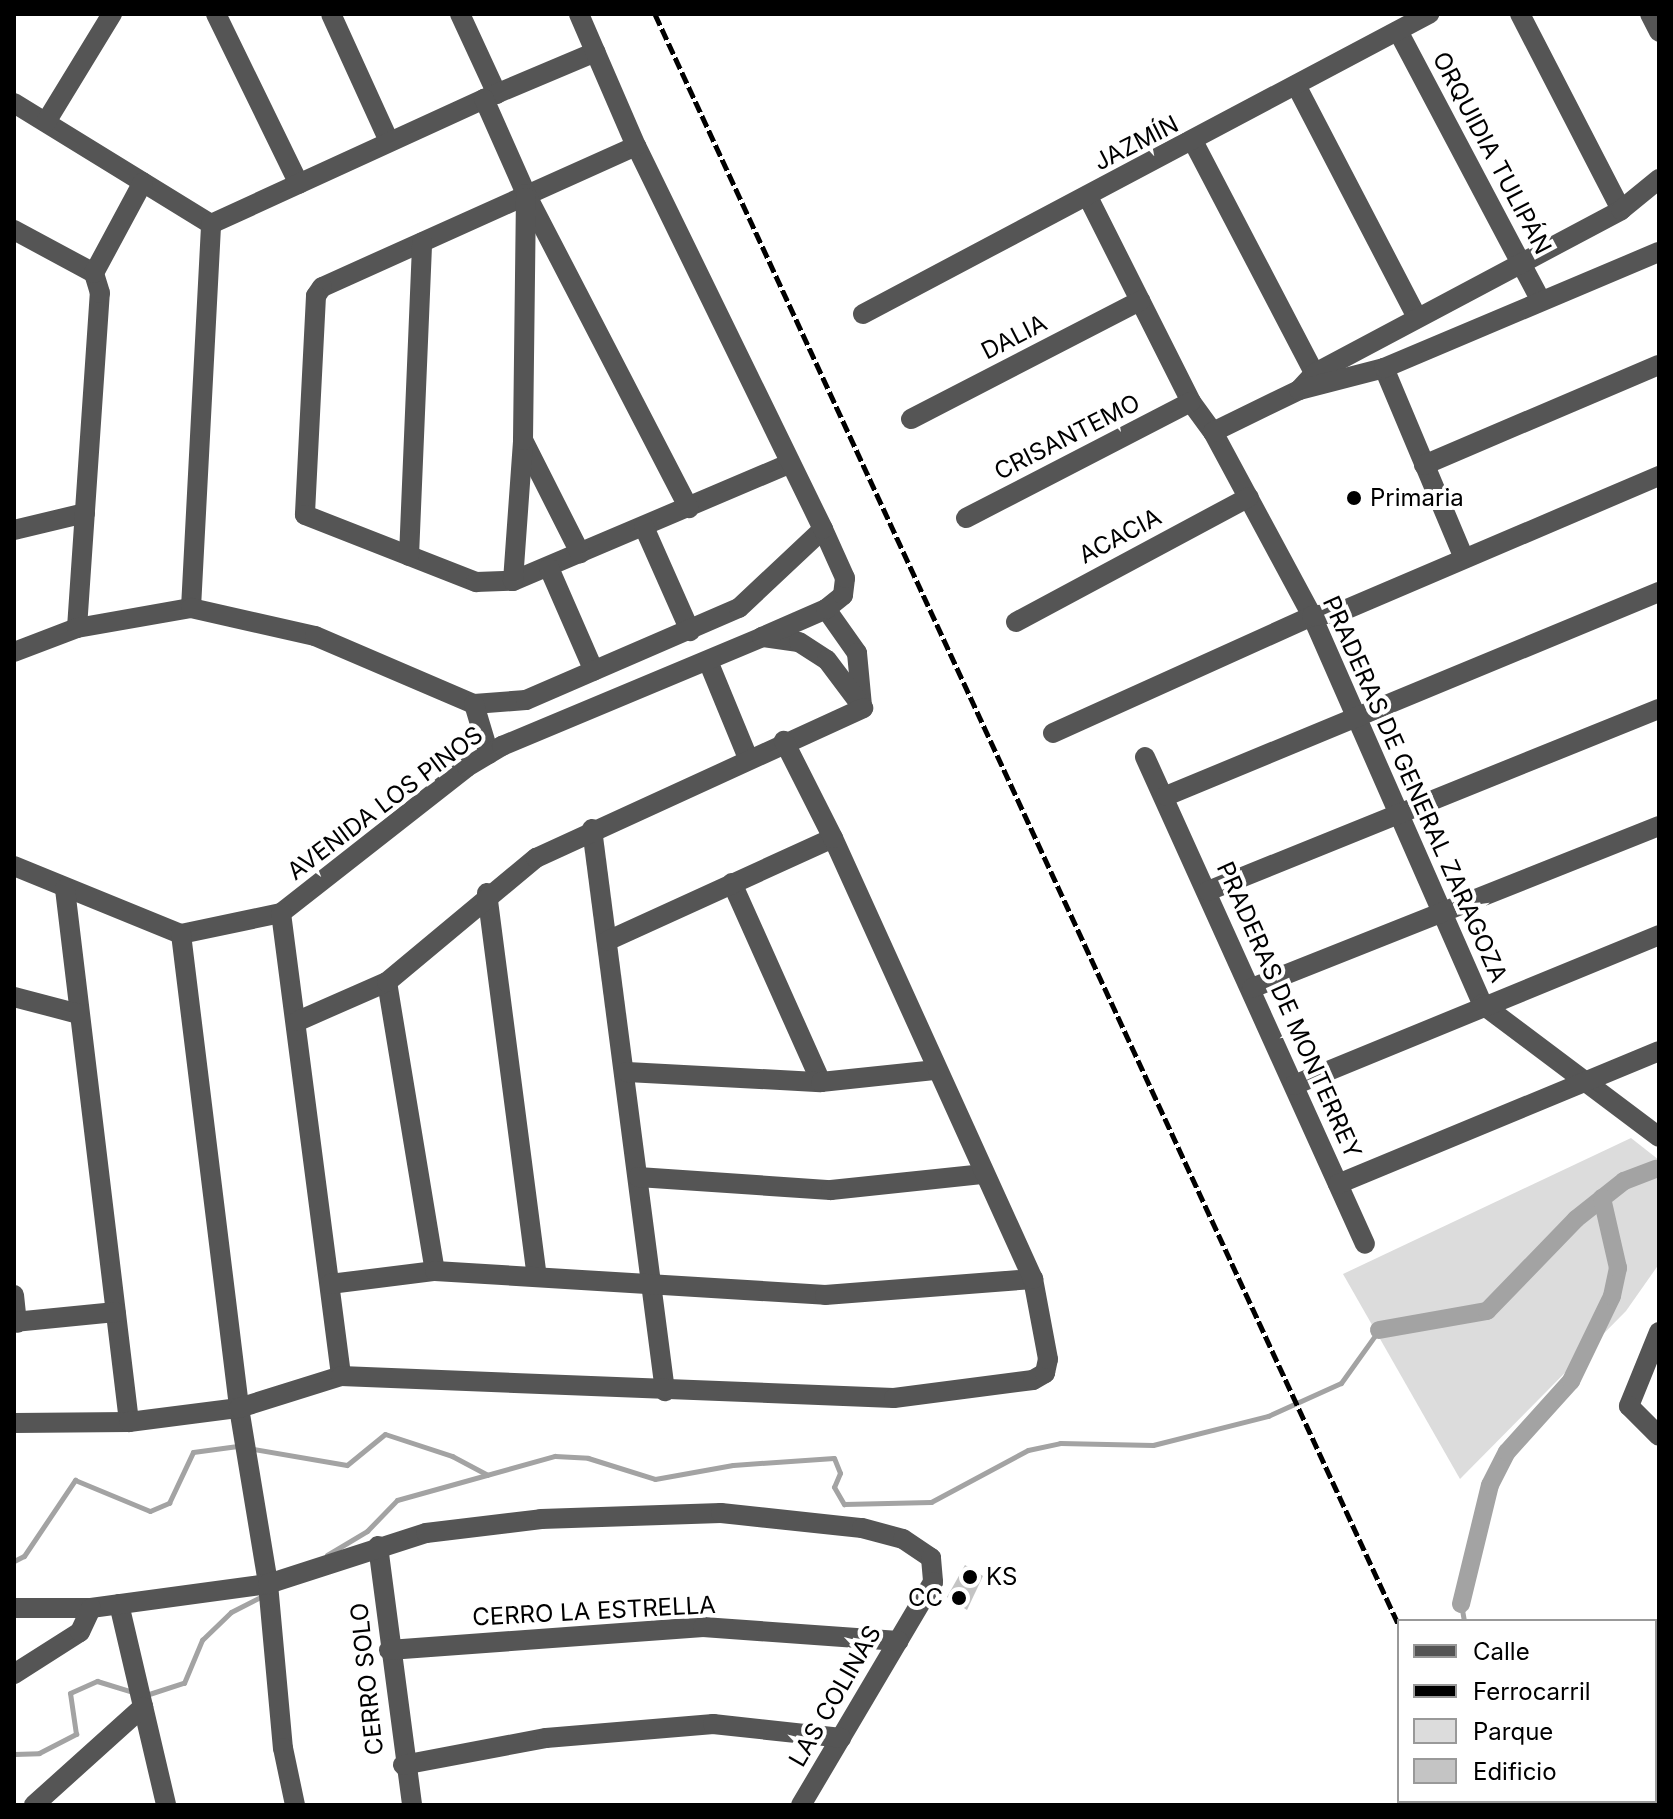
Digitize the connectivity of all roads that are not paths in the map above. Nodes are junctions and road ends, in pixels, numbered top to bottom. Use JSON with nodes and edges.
{"nodes":[{"id":1,"x":112,"y":14,"type":"edge"},
{"id":2,"x":216,"y":14,"type":"edge"},
{"id":3,"x":331,"y":14,"type":"edge"},
{"id":4,"x":460,"y":14,"type":"edge"},
{"id":5,"x":579,"y":14,"type":"edge"},
{"id":6,"x":1429,"y":14,"type":"edge"},
{"id":7,"x":1520,"y":14,"type":"edge"},
{"id":8,"x":1650,"y":14,"type":"edge"},
{"id":9,"x":1398,"y":31,"type":"junction"},
{"id":10,"x":1659,"y":32,"type":"edge"},
{"id":11,"x":595,"y":52,"type":"junction"},
{"id":12,"x":1296,"y":85,"type":"junction"},
{"id":13,"x":491,"y":97,"type":"junction"},
{"id":14,"x":14,"y":103,"type":"edge"},
{"id":15,"x":46,"y":122,"type":"junction"},
{"id":16,"x":389,"y":141,"type":"junction"},
{"id":17,"x":1194,"y":143,"type":"junction"},
{"id":18,"x":636,"y":146,"type":"junction"},
{"id":19,"x":1659,"y":179,"type":"edge"},
{"id":20,"x":143,"y":182,"type":"junction"},
{"id":21,"x":299,"y":184,"type":"junction"},
{"id":22,"x":526,"y":194,"type":"junction"},
{"id":23,"x":1088,"y":197,"type":"junction"},
{"id":24,"x":1621,"y":210,"type":"junction"},
{"id":25,"x":211,"y":224,"type":"junction"},
{"id":26,"x":14,"y":230,"type":"edge"},
{"id":27,"x":422,"y":242,"type":"junction"},
{"id":28,"x":1659,"y":252,"type":"edge"},
{"id":29,"x":1521,"y":263,"type":"junction"},
{"id":30,"x":94,"y":273,"type":"junction"},
{"id":31,"x":1540,"y":299,"type":"junction"},
{"id":32,"x":1140,"y":301,"type":"junction"},
{"id":33,"x":863,"y":314,"type":"dead end"},
{"id":34,"x":1417,"y":317,"type":"junction"},
{"id":35,"x":1659,"y":365,"type":"edge"},
{"id":36,"x":1384,"y":368,"type":"junction"},
{"id":37,"x":1318,"y":380,"type":"junction"},
{"id":38,"x":1191,"y":402,"type":"junction"},
{"id":39,"x":911,"y":419,"type":"dead end"},
{"id":40,"x":1213,"y":432,"type":"junction"},
{"id":41,"x":523,"y":440,"type":"junction"},
{"id":42,"x":789,"y":464,"type":"junction"},
{"id":43,"x":1424,"y":465,"type":"junction"},
{"id":44,"x":1659,"y":476,"type":"edge"},
{"id":45,"x":1249,"y":497,"type":"junction"},
{"id":46,"x":689,"y":508,"type":"junction"},
{"id":47,"x":85,"y":513,"type":"junction"},
{"id":48,"x":966,"y":518,"type":"dead end"},
{"id":49,"x":644,"y":527,"type":"junction"},
{"id":50,"x":823,"y":529,"type":"junction"},
{"id":51,"x":14,"y":530,"type":"edge"},
{"id":52,"x":580,"y":553,"type":"junction"},
{"id":53,"x":409,"y":556,"type":"junction"},
{"id":54,"x":1464,"y":558,"type":"junction"},
{"id":55,"x":549,"y":568,"type":"junction"},
{"id":56,"x":513,"y":581,"type":"junction"},
{"id":57,"x":1659,"y":592,"type":"edge"},
{"id":58,"x":191,"y":608,"type":"junction"},
{"id":59,"x":826,"y":609,"type":"junction"},
{"id":60,"x":1312,"y":616,"type":"junction"},
{"id":61,"x":1016,"y":622,"type":"dead end"},
{"id":62,"x":77,"y":628,"type":"junction"},
{"id":63,"x":690,"y":631,"type":"junction"},
{"id":64,"x":762,"y":637,"type":"junction"},
{"id":65,"x":14,"y":652,"type":"edge"},
{"id":66,"x":708,"y":661,"type":"junction"},
{"id":67,"x":594,"y":671,"type":"junction"},
{"id":68,"x":474,"y":704,"type":"junction"},
{"id":69,"x":863,"y":708,"type":"junction"},
{"id":70,"x":1659,"y":709,"type":"edge"},
{"id":71,"x":1357,"y":715,"type":"junction"},
{"id":72,"x":1053,"y":733,"type":"dead end"},
{"id":73,"x":784,"y":741,"type":"junction"},
{"id":74,"x":489,"y":754,"type":"junction"},
{"id":75,"x":1145,"y":757,"type":"dead end"},
{"id":76,"x":748,"y":758,"type":"junction"},
{"id":77,"x":1166,"y":796,"type":"junction"},
{"id":78,"x":1402,"y":814,"type":"junction"},
{"id":79,"x":1659,"y":826,"type":"edge"},
{"id":80,"x":592,"y":829,"type":"junction"},
{"id":81,"x":833,"y":838,"type":"junction"},
{"id":82,"x":14,"y":866,"type":"edge"},
{"id":83,"x":732,"y":883,"type":"junction"},
{"id":84,"x":65,"y":889,"type":"junction"},
{"id":85,"x":1208,"y":891,"type":"junction"},
{"id":86,"x":487,"y":893,"type":"junction"},
{"id":87,"x":281,"y":913,"type":"junction"},
{"id":88,"x":1443,"y":915,"type":"junction"},
{"id":89,"x":181,"y":934,"type":"junction"},
{"id":90,"x":1659,"y":935,"type":"edge"},
{"id":91,"x":607,"y":941,"type":"junction"},
{"id":92,"x":387,"y":982,"type":"junction"},
{"id":93,"x":1252,"y":988,"type":"junction"},
{"id":94,"x":14,"y":997,"type":"edge"},
{"id":95,"x":1482,"y":1004,"type":"junction"},
{"id":96,"x":79,"y":1014,"type":"junction"},
{"id":97,"x":298,"y":1021,"type":"junction"},
{"id":98,"x":1659,"y":1051,"type":"edge"},
{"id":99,"x":936,"y":1070,"type":"junction"},
{"id":100,"x":627,"y":1072,"type":"junction"},
{"id":101,"x":821,"y":1082,"type":"junction"},
{"id":102,"x":1590,"y":1082,"type":"junction"},
{"id":103,"x":1294,"y":1085,"type":"junction"},
{"id":104,"x":1655,"y":1134,"type":"edge"},
{"id":105,"x":984,"y":1174,"type":"junction"},
{"id":106,"x":638,"y":1177,"type":"junction"},
{"id":107,"x":1338,"y":1184,"type":"junction"},
{"id":108,"x":1365,"y":1244,"type":"dead end"},
{"id":109,"x":435,"y":1271,"type":"junction"},
{"id":110,"x":537,"y":1277,"type":"junction"},
{"id":111,"x":1033,"y":1279,"type":"junction"},
{"id":112,"x":330,"y":1284,"type":"junction"},
{"id":113,"x":651,"y":1284,"type":"junction"},
{"id":114,"x":14,"y":1295,"type":"edge"},
{"id":115,"x":116,"y":1312,"type":"junction"},
{"id":116,"x":16,"y":1322,"type":"edge"},
{"id":117,"x":1659,"y":1332,"type":"edge"},
{"id":118,"x":341,"y":1376,"type":"junction"},
{"id":119,"x":665,"y":1391,"type":"junction"},
{"id":120,"x":239,"y":1408,"type":"junction"},
{"id":121,"x":129,"y":1422,"type":"junction"},
{"id":122,"x":14,"y":1423,"type":"edge"},
{"id":123,"x":1659,"y":1436,"type":"edge"},
{"id":124,"x":378,"y":1546,"type":"junction"},
{"id":125,"x":268,"y":1584,"type":"junction"},
{"id":126,"x":119,"y":1604,"type":"junction"},
{"id":127,"x":14,"y":1608,"type":"edge"},
{"id":128,"x":91,"y":1608,"type":"junction"},
{"id":129,"x":898,"y":1641,"type":"junction"},
{"id":130,"x":389,"y":1650,"type":"junction"},
{"id":131,"x":14,"y":1674,"type":"edge"},
{"id":132,"x":143,"y":1707,"type":"junction"},
{"id":133,"x":841,"y":1738,"type":"junction"},
{"id":134,"x":403,"y":1765,"type":"junction"},
{"id":135,"x":34,"y":1805,"type":"edge"},
{"id":136,"x":166,"y":1805,"type":"edge"},
{"id":137,"x":295,"y":1805,"type":"edge"},
{"id":138,"x":412,"y":1805,"type":"edge"},
{"id":139,"x":801,"y":1805,"type":"edge"}],
"edges":[{"from":1,"to":15,"type":"street"},
{"from":2,"to":21,"type":"street"},
{"from":3,"to":16,"type":"street"},
{"from":4,"to":13,"type":"street"},
{"from":5,"to":11,"type":"street"},
{"from":6,"to":9,"type":"street","name":"JAZMÍN"},
{"from":7,"to":24,"type":"street"},
{"from":8,"to":10,"type":"street"},
{"from":9,"to":12,"type":"street","name":"JAZMÍN"},
{"from":9,"to":29,"type":"street","name":"ORQUIDIA TULIPÁN"},
{"from":11,"to":13,"type":"street"},
{"from":11,"to":18,"type":"street"},
{"from":12,"to":17,"type":"street","name":"JAZMÍN"},
{"from":12,"to":34,"type":"street"},
{"from":13,"to":16,"type":"street"},
{"from":13,"to":22,"type":"street"},
{"from":14,"to":15,"type":"street"},
{"from":15,"to":20,"type":"street"},
{"from":16,"to":21,"type":"street"},
{"from":17,"to":23,"type":"street","name":"JAZMÍN"},
{"from":17,"to":37,"type":"street"},
{"from":18,"to":22,"type":"street"},
{"from":18,"to":42,"type":"street"},
{"from":19,"to":24,"type":"street"},
{"from":20,"to":25,"type":"street"},
{"from":20,"to":30,"type":"street"},
{"from":21,"to":25,"type":"street"},
{"from":22,"to":27,"type":"street"},
{"from":22,"to":41,"type":"street"},
{"from":22,"to":46,"type":"street"},
{"from":23,"to":32,"type":"street","name":"PRADERAS DE GENERAL ZARAGOZA"},
{"from":23,"to":33,"type":"street","name":"JAZMÍN"},
{"from":24,"to":29,"type":"street"},
{"from":25,"to":58,"type":"street"},
{"from":26,"to":30,"type":"street"},
{"from":27,"to":53,"type":"street"},
{"from":27,"to":53,"type":"street"},
{"from":28,"to":31,"type":"street"},
{"from":29,"to":31,"type":"street","name":"ORQUIDIA TULIPÁN"},
{"from":29,"to":34,"type":"street"},
{"from":30,"to":47,"type":"street"},
{"from":31,"to":36,"type":"street"},
{"from":32,"to":38,"type":"street","name":"PRADERAS DE GENERAL ZARAGOZA"},
{"from":32,"to":39,"type":"street","name":"DALIA"},
{"from":34,"to":37,"type":"street"},
{"from":35,"to":43,"type":"street"},
{"from":36,"to":37,"type":"street"},
{"from":36,"to":43,"type":"street"},
{"from":37,"to":40,"type":"street"},
{"from":38,"to":40,"type":"street","name":"PRADERAS DE GENERAL ZARAGOZA"},
{"from":38,"to":48,"type":"street","name":"CRISANTEMO"},
{"from":40,"to":45,"type":"street","name":"PRADERAS DE GENERAL ZARAGOZA"},
{"from":41,"to":52,"type":"street"},
{"from":41,"to":56,"type":"street"},
{"from":42,"to":46,"type":"street"},
{"from":42,"to":50,"type":"street"},
{"from":43,"to":54,"type":"street"},
{"from":44,"to":54,"type":"street"},
{"from":45,"to":60,"type":"street","name":"PRADERAS DE GENERAL ZARAGOZA"},
{"from":45,"to":61,"type":"street","name":"ACACIA"},
{"from":46,"to":49,"type":"street"},
{"from":47,"to":51,"type":"street"},
{"from":47,"to":62,"type":"street"},
{"from":49,"to":52,"type":"street"},
{"from":49,"to":63,"type":"street"},
{"from":50,"to":59,"type":"street"},
{"from":50,"to":63,"type":"street","name":"AVENIDA LOS PINOS"},
{"from":52,"to":55,"type":"street"},
{"from":53,"to":56,"type":"street"},
{"from":54,"to":60,"type":"street"},
{"from":55,"to":56,"type":"street"},
{"from":55,"to":67,"type":"street"},
{"from":57,"to":71,"type":"street"},
{"from":58,"to":62,"type":"street","name":"AVENIDA LOS PINOS"},
{"from":58,"to":68,"type":"street","name":"AVENIDA LOS PINOS"},
{"from":59,"to":64,"type":"street","name":"AVENIDA LOS PINOS"},
{"from":59,"to":69,"type":"street"},
{"from":60,"to":71,"type":"street","name":"PRADERAS DE GENERAL ZARAGOZA"},
{"from":60,"to":72,"type":"street"},
{"from":62,"to":65,"type":"street","name":"AVENIDA LOS PINOS"},
{"from":63,"to":67,"type":"street","name":"AVENIDA LOS PINOS"},
{"from":64,"to":66,"type":"street","name":"AVENIDA LOS PINOS"},
{"from":64,"to":69,"type":"street"},
{"from":66,"to":74,"type":"street","name":"AVENIDA LOS PINOS"},
{"from":66,"to":76,"type":"street"},
{"from":67,"to":68,"type":"street","name":"AVENIDA LOS PINOS"},
{"from":68,"to":74,"type":"street"},
{"from":69,"to":73,"type":"street"},
{"from":70,"to":78,"type":"street"},
{"from":71,"to":77,"type":"street"},
{"from":71,"to":78,"type":"street","name":"PRADERAS DE GENERAL ZARAGOZA"},
{"from":73,"to":76,"type":"street"},
{"from":73,"to":81,"type":"street"},
{"from":74,"to":87,"type":"street","name":"AVENIDA LOS PINOS"},
{"from":75,"to":77,"type":"street","name":"PRADERAS DE MONTERREY"},
{"from":76,"to":80,"type":"street"},
{"from":77,"to":85,"type":"street","name":"PRADERAS DE MONTERREY"},
{"from":78,"to":85,"type":"street"},
{"from":78,"to":88,"type":"street","name":"PRADERAS DE GENERAL ZARAGOZA"},
{"from":79,"to":88,"type":"street"},
{"from":80,"to":86,"type":"street"},
{"from":80,"to":91,"type":"street"},
{"from":81,"to":83,"type":"street"},
{"from":81,"to":99,"type":"street"},
{"from":82,"to":84,"type":"street"},
{"from":83,"to":91,"type":"street"},
{"from":83,"to":101,"type":"street"},
{"from":84,"to":89,"type":"street"},
{"from":84,"to":96,"type":"street"},
{"from":85,"to":93,"type":"street","name":"PRADERAS DE MONTERREY"},
{"from":86,"to":92,"type":"street"},
{"from":86,"to":110,"type":"street"},
{"from":87,"to":89,"type":"street","name":"AVENIDA LOS PINOS"},
{"from":87,"to":97,"type":"street"},
{"from":88,"to":93,"type":"street"},
{"from":88,"to":95,"type":"street","name":"PRADERAS DE GENERAL ZARAGOZA"},
{"from":89,"to":120,"type":"street"},
{"from":90,"to":95,"type":"street"},
{"from":91,"to":100,"type":"street"},
{"from":92,"to":97,"type":"street"},
{"from":92,"to":109,"type":"street"},
{"from":93,"to":103,"type":"street","name":"PRADERAS DE MONTERREY"},
{"from":94,"to":96,"type":"street"},
{"from":95,"to":102,"type":"street","name":"PRADERAS DE GENERAL ZARAGOZA"},
{"from":95,"to":103,"type":"street"},
{"from":96,"to":115,"type":"street"},
{"from":97,"to":112,"type":"street"},
{"from":98,"to":102,"type":"street"},
{"from":99,"to":101,"type":"street"},
{"from":99,"to":105,"type":"street"},
{"from":100,"to":101,"type":"street"},
{"from":100,"to":106,"type":"street"},
{"from":102,"to":104,"type":"street","name":"PRADERAS DE GENERAL ZARAGOZA"},
{"from":102,"to":107,"type":"street"},
{"from":103,"to":107,"type":"street","name":"PRADERAS DE MONTERREY"},
{"from":105,"to":106,"type":"street"},
{"from":105,"to":111,"type":"street"},
{"from":106,"to":113,"type":"street"},
{"from":107,"to":108,"type":"street","name":"PRADERAS DE MONTERREY"},
{"from":109,"to":110,"type":"street"},
{"from":109,"to":112,"type":"street"},
{"from":110,"to":113,"type":"street"},
{"from":111,"to":113,"type":"street"},
{"from":111,"to":119,"type":"street"},
{"from":112,"to":118,"type":"street"},
{"from":113,"to":119,"type":"street"},
{"from":114,"to":116,"type":"street"},
{"from":115,"to":116,"type":"street"},
{"from":115,"to":121,"type":"street"},
{"from":117,"to":123,"type":"street"},
{"from":118,"to":119,"type":"street"},
{"from":118,"to":120,"type":"street"},
{"from":120,"to":121,"type":"street"},
{"from":120,"to":125,"type":"street"},
{"from":121,"to":122,"type":"street"},
{"from":124,"to":125,"type":"street"},
{"from":124,"to":129,"type":"street","name":"LAS COLINAS"},
{"from":124,"to":130,"type":"street","name":"CERRO SOLO"},
{"from":125,"to":126,"type":"street"},
{"from":125,"to":137,"type":"street"},
{"from":126,"to":128,"type":"street"},
{"from":126,"to":132,"type":"street"},
{"from":127,"to":128,"type":"street"},
{"from":128,"to":131,"type":"street"},
{"from":129,"to":130,"type":"street","name":"CERRO LA ESTRELLA"},
{"from":129,"to":133,"type":"street","name":"LAS COLINAS"},
{"from":130,"to":134,"type":"street","name":"CERRO SOLO"},
{"from":132,"to":135,"type":"street"},
{"from":132,"to":136,"type":"street"},
{"from":133,"to":134,"type":"street"},
{"from":133,"to":139,"type":"street","name":"LAS COLINAS"},
{"from":134,"to":138,"type":"street","name":"CERRO SOLO"}]}
